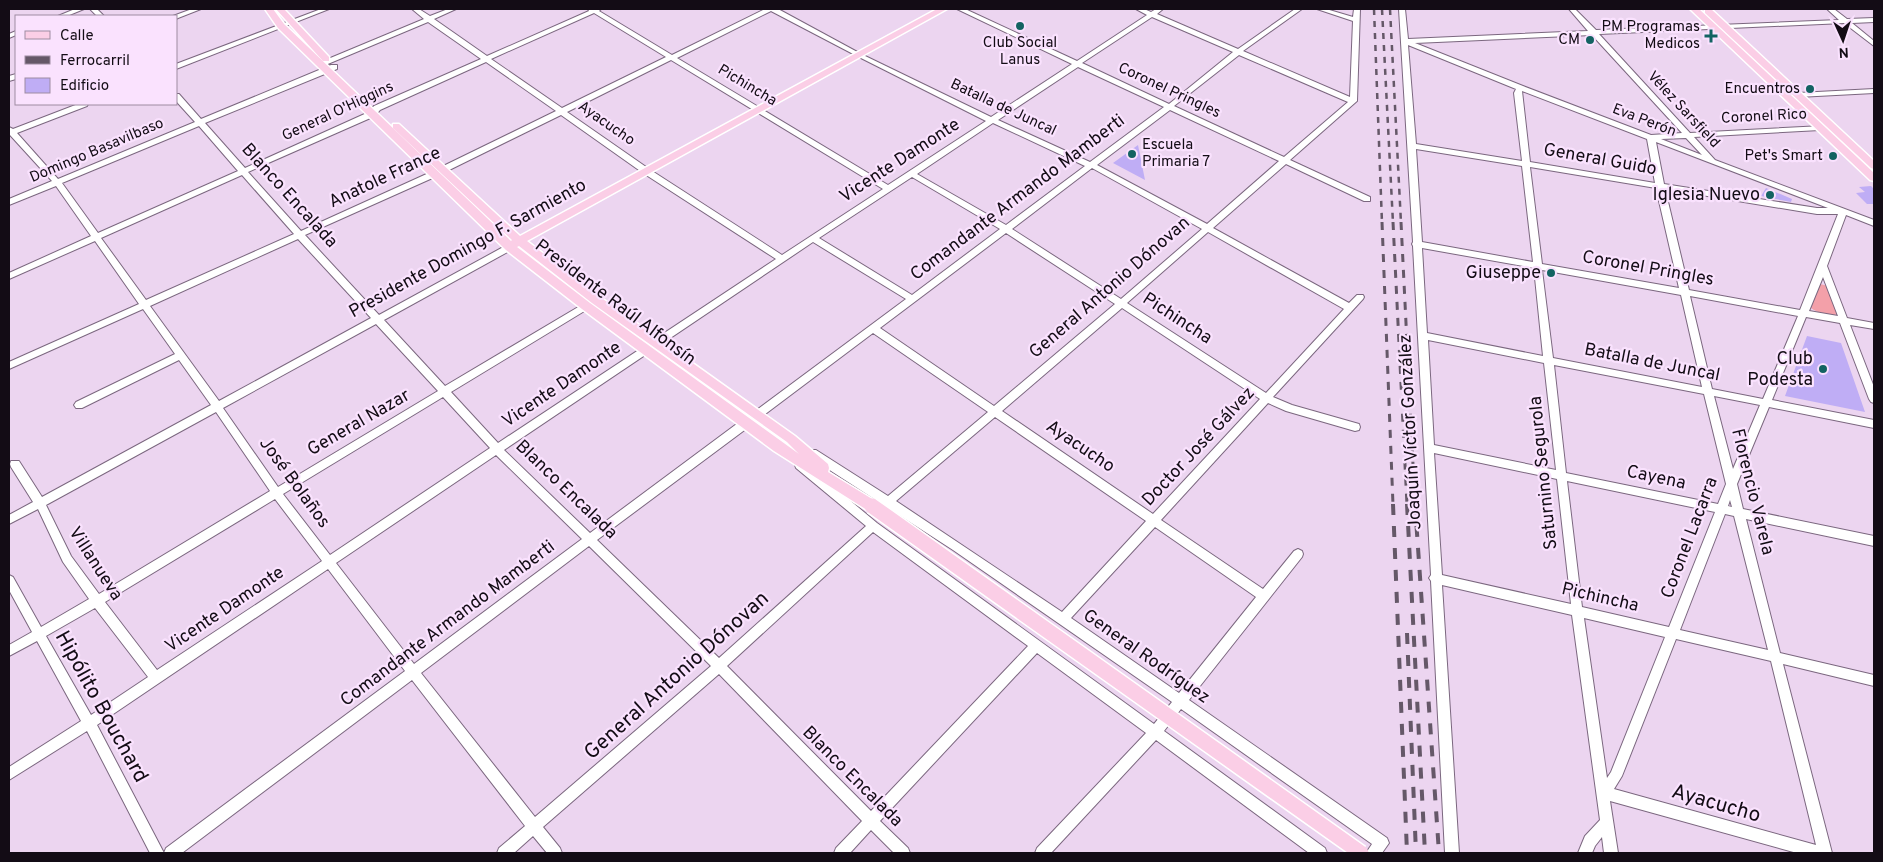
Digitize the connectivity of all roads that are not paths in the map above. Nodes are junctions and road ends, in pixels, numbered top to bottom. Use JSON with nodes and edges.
{"nodes":[{"id":1,"x":81,"y":9,"type":"edge"},
{"id":2,"x":198,"y":9,"type":"edge"},
{"id":3,"x":269,"y":9,"type":"edge"},
{"id":4,"x":280,"y":9,"type":"edge"},
{"id":5,"x":326,"y":9,"type":"edge"},
{"id":6,"x":415,"y":9,"type":"edge"},
{"id":7,"x":453,"y":9,"type":"edge"},
{"id":8,"x":594,"y":9,"type":"edge"},
{"id":9,"x":772,"y":9,"type":"edge"},
{"id":10,"x":943,"y":9,"type":"edge"},
{"id":11,"x":960,"y":9,"type":"edge"},
{"id":12,"x":1139,"y":9,"type":"edge"},
{"id":13,"x":1160,"y":9,"type":"edge"},
{"id":14,"x":1299,"y":9,"type":"edge"},
{"id":15,"x":1320,"y":9,"type":"edge"},
{"id":16,"x":1357,"y":9,"type":"edge"},
{"id":17,"x":1402,"y":9,"type":"edge"},
{"id":18,"x":1572,"y":9,"type":"edge"},
{"id":19,"x":1694,"y":9,"type":"edge"},
{"id":20,"x":1706,"y":9,"type":"edge"},
{"id":21,"x":1830,"y":9,"type":"edge"},
{"id":22,"x":1152,"y":14,"type":"junction"},
{"id":23,"x":64,"y":15,"type":"edge"},
{"id":24,"x":178,"y":16,"type":"edge"},
{"id":25,"x":428,"y":19,"type":"junction"},
{"id":26,"x":1356,"y":20,"type":"junction"},
{"id":27,"x":1874,"y":20,"type":"edge"},
{"id":28,"x":1846,"y":21,"type":"junction"},
{"id":29,"x":291,"y":22,"type":"junction"},
{"id":30,"x":281,"y":26,"type":"junction"},
{"id":31,"x":1713,"y":27,"type":"junction"},
{"id":32,"x":1726,"y":27,"type":"junction"},
{"id":33,"x":1594,"y":32,"type":"junction"},
{"id":34,"x":1405,"y":41,"type":"junction"},
{"id":35,"x":1874,"y":44,"type":"edge"},
{"id":36,"x":1239,"y":52,"type":"junction"},
{"id":37,"x":860,"y":55,"type":"junction"},
{"id":38,"x":669,"y":58,"type":"junction"},
{"id":39,"x":486,"y":60,"type":"junction"},
{"id":40,"x":1079,"y":64,"type":"junction"},
{"id":41,"x":327,"y":65,"type":"junction"},
{"id":42,"x":178,"y":66,"type":"edge"},
{"id":43,"x":1520,"y":88,"type":"junction"},
{"id":44,"x":1874,"y":91,"type":"edge"},
{"id":45,"x":1798,"y":95,"type":"junction"},
{"id":46,"x":178,"y":98,"type":"edge"},
{"id":47,"x":1352,"y":101,"type":"junction"},
{"id":48,"x":81,"y":105,"type":"edge"},
{"id":49,"x":1169,"y":107,"type":"junction"},
{"id":50,"x":758,"y":110,"type":"junction"},
{"id":51,"x":374,"y":111,"type":"junction"},
{"id":52,"x":560,"y":111,"type":"junction"},
{"id":53,"x":994,"y":121,"type":"junction"},
{"id":54,"x":200,"y":122,"type":"junction"},
{"id":55,"x":1820,"y":128,"type":"junction"},
{"id":56,"x":10,"y":131,"type":"edge"},
{"id":57,"x":1687,"y":135,"type":"junction"},
{"id":58,"x":1651,"y":138,"type":"junction"},
{"id":59,"x":1412,"y":146,"type":"junction"},
{"id":60,"x":1286,"y":160,"type":"junction"},
{"id":61,"x":1714,"y":163,"type":"junction"},
{"id":62,"x":1526,"y":164,"type":"junction"},
{"id":63,"x":1089,"y":165,"type":"junction"},
{"id":64,"x":1874,"y":166,"type":"edge"},
{"id":65,"x":243,"y":171,"type":"junction"},
{"id":66,"x":646,"y":171,"type":"junction"},
{"id":67,"x":438,"y":172,"type":"junction"},
{"id":68,"x":912,"y":174,"type":"junction"},
{"id":69,"x":1874,"y":178,"type":"edge"},
{"id":70,"x":57,"y":182,"type":"junction"},
{"id":71,"x":1660,"y":186,"type":"junction"},
{"id":72,"x":890,"y":189,"type":"junction"},
{"id":73,"x":1367,"y":199,"type":"dead end"},
{"id":74,"x":9,"y":202,"type":"edge"},
{"id":75,"x":1843,"y":211,"type":"junction"},
{"id":76,"x":1874,"y":223,"type":"edge"},
{"id":77,"x":1005,"y":228,"type":"junction"},
{"id":78,"x":1207,"y":229,"type":"junction"},
{"id":79,"x":300,"y":235,"type":"junction"},
{"id":80,"x":96,"y":238,"type":"junction"},
{"id":81,"x":814,"y":239,"type":"junction"},
{"id":82,"x":514,"y":244,"type":"junction"},
{"id":83,"x":1416,"y":244,"type":"junction"},
{"id":84,"x":783,"y":260,"type":"junction"},
{"id":85,"x":1538,"y":266,"type":"junction"},
{"id":86,"x":1823,"y":266,"type":"junction"},
{"id":87,"x":9,"y":276,"type":"edge"},
{"id":88,"x":1686,"y":292,"type":"junction"},
{"id":89,"x":1360,"y":297,"type":"dead end"},
{"id":90,"x":912,"y":299,"type":"junction"},
{"id":91,"x":591,"y":303,"type":"junction"},
{"id":92,"x":1121,"y":304,"type":"junction"},
{"id":93,"x":143,"y":305,"type":"junction"},
{"id":94,"x":1350,"y":308,"type":"junction"},
{"id":95,"x":1803,"y":313,"type":"junction"},
{"id":96,"x":377,"y":319,"type":"junction"},
{"id":97,"x":1844,"y":321,"type":"junction"},
{"id":98,"x":1874,"y":326,"type":"edge"},
{"id":99,"x":873,"y":328,"type":"junction"},
{"id":100,"x":1423,"y":336,"type":"junction"},
{"id":101,"x":651,"y":346,"type":"junction"},
{"id":102,"x":180,"y":355,"type":"junction"},
{"id":103,"x":1548,"y":360,"type":"junction"},
{"id":104,"x":9,"y":366,"type":"edge"},
{"id":105,"x":1708,"y":390,"type":"junction"},
{"id":106,"x":446,"y":392,"type":"junction"},
{"id":107,"x":1268,"y":399,"type":"junction"},
{"id":108,"x":1874,"y":399,"type":"edge"},
{"id":109,"x":1766,"y":402,"type":"junction"},
{"id":110,"x":78,"y":405,"type":"dead end"},
{"id":111,"x":217,"y":406,"type":"junction"},
{"id":112,"x":994,"y":412,"type":"junction"},
{"id":113,"x":757,"y":415,"type":"junction"},
{"id":114,"x":746,"y":424,"type":"junction"},
{"id":115,"x":1874,"y":424,"type":"edge"},
{"id":116,"x":1355,"y":427,"type":"dead end"},
{"id":117,"x":791,"y":439,"type":"junction"},
{"id":118,"x":778,"y":447,"type":"junction"},
{"id":119,"x":1429,"y":448,"type":"junction"},
{"id":120,"x":498,"y":450,"type":"junction"},
{"id":121,"x":15,"y":464,"type":"dead end"},
{"id":122,"x":1560,"y":475,"type":"junction"},
{"id":123,"x":1732,"y":483,"type":"junction"},
{"id":124,"x":849,"y":491,"type":"junction"},
{"id":125,"x":276,"y":492,"type":"junction"},
{"id":126,"x":889,"y":501,"type":"junction"},
{"id":127,"x":40,"y":503,"type":"junction"},
{"id":128,"x":1722,"y":510,"type":"junction"},
{"id":129,"x":1739,"y":514,"type":"junction"},
{"id":130,"x":9,"y":520,"type":"edge"},
{"id":131,"x":1155,"y":521,"type":"junction"},
{"id":132,"x":874,"y":526,"type":"junction"},
{"id":133,"x":591,"y":539,"type":"junction"},
{"id":134,"x":1874,"y":541,"type":"edge"},
{"id":135,"x":1298,"y":554,"type":"dead end"},
{"id":136,"x":328,"y":562,"type":"junction"},
{"id":137,"x":1435,"y":578,"type":"junction"},
{"id":138,"x":9,"y":580,"type":"edge"},
{"id":139,"x":1265,"y":597,"type":"junction"},
{"id":140,"x":97,"y":601,"type":"junction"},
{"id":141,"x":1577,"y":611,"type":"junction"},
{"id":142,"x":1062,"y":620,"type":"junction"},
{"id":143,"x":1674,"y":633,"type":"junction"},
{"id":144,"x":39,"y":635,"type":"junction"},
{"id":145,"x":1036,"y":646,"type":"junction"},
{"id":146,"x":9,"y":651,"type":"edge"},
{"id":147,"x":1776,"y":657,"type":"junction"},
{"id":148,"x":719,"y":666,"type":"junction"},
{"id":149,"x":413,"y":672,"type":"junction"},
{"id":150,"x":155,"y":677,"type":"junction"},
{"id":151,"x":1874,"y":680,"type":"edge"},
{"id":152,"x":1180,"y":701,"type":"junction"},
{"id":153,"x":89,"y":723,"type":"junction"},
{"id":154,"x":1156,"y":731,"type":"junction"},
{"id":155,"x":9,"y":774,"type":"edge"},
{"id":156,"x":1603,"y":793,"type":"junction"},
{"id":157,"x":871,"y":822,"type":"junction"},
{"id":158,"x":1607,"y":822,"type":"junction"},
{"id":159,"x":534,"y":828,"type":"junction"},
{"id":160,"x":1377,"y":848,"type":"edge"},
{"id":161,"x":157,"y":853,"type":"edge"},
{"id":162,"x":171,"y":853,"type":"edge"},
{"id":163,"x":504,"y":853,"type":"edge"},
{"id":164,"x":555,"y":853,"type":"edge"},
{"id":165,"x":841,"y":853,"type":"edge"},
{"id":166,"x":903,"y":853,"type":"edge"},
{"id":167,"x":1042,"y":853,"type":"edge"},
{"id":168,"x":1320,"y":853,"type":"edge"},
{"id":169,"x":1361,"y":853,"type":"edge"},
{"id":170,"x":1452,"y":853,"type":"edge"},
{"id":171,"x":1585,"y":853,"type":"edge"},
{"id":172,"x":1611,"y":853,"type":"edge"},
{"id":173,"x":1820,"y":853,"type":"edge"},
{"id":174,"x":1825,"y":853,"type":"edge"}],
"edges":[{"from":1,"to":23,"type":"street"},
{"from":2,"to":24,"type":"street"},
{"from":3,"to":30,"type":"main road","name":"Presidente Raúl Alfonsín"},
{"from":4,"to":29,"type":"main road","name":"Presidente Raúl Alfonsín"},
{"from":5,"to":29,"type":"street"},
{"from":6,"to":25,"type":"street","name":"Ayacucho"},
{"from":7,"to":25,"type":"street","name":"Domingo Basavilbaso"},
{"from":8,"to":38,"type":"street","name":"Pichincha"},
{"from":8,"to":39,"type":"street","name":"General O'Higgins"},
{"from":9,"to":37,"type":"street","name":"Batalla de Juncal"},
{"from":9,"to":38,"type":"street","name":"Anatole France"},
{"from":10,"to":37,"type":"main road","name":"Presidente Domingo F. Sarmiento"},
{"from":11,"to":40,"type":"street","name":"Coronel Pringles"},
{"from":12,"to":22,"type":"street"},
{"from":13,"to":22,"type":"street","name":"Vicente Damonte"},
{"from":14,"to":36,"type":"street","name":"Comandante Armando Mamberti"},
{"from":15,"to":26,"type":"street"},
{"from":16,"to":26,"type":"street"},
{"from":17,"to":34,"type":"street","name":"Joaquín Víctor González"},
{"from":18,"to":33,"type":"street","name":"Vélez Sarsfield"},
{"from":19,"to":31,"type":"main road"},
{"from":20,"to":32,"type":"main road"},
{"from":21,"to":28,"type":"street"},
{"from":22,"to":36,"type":"street"},
{"from":22,"to":40,"type":"street","name":"Vicente Damonte"},
{"from":25,"to":39,"type":"street","name":"Ayacucho"},
{"from":25,"to":41,"type":"street","name":"Domingo Basavilbaso"},
{"from":26,"to":47,"type":"street"},
{"from":27,"to":28,"type":"street"},
{"from":28,"to":32,"type":"street"},
{"from":28,"to":35,"type":"street"},
{"from":29,"to":30,"type":"street"},
{"from":29,"to":41,"type":"main road","name":"Presidente Raúl Alfonsín"},
{"from":30,"to":41,"type":"main road","name":"Presidente Raúl Alfonsín"},
{"from":30,"to":42,"type":"street"},
{"from":31,"to":32,"type":"street"},
{"from":31,"to":33,"type":"street"},
{"from":31,"to":55,"type":"main road"},
{"from":32,"to":45,"type":"main road"},
{"from":33,"to":34,"type":"street"},
{"from":33,"to":57,"type":"street","name":"Vélez Sarsfield"},
{"from":34,"to":43,"type":"street","name":"Eva Perón"},
{"from":34,"to":59,"type":"street","name":"Joaquín Víctor González"},
{"from":36,"to":47,"type":"street"},
{"from":36,"to":49,"type":"street","name":"Comandante Armando Mamberti"},
{"from":37,"to":50,"type":"main road","name":"Presidente Domingo F. Sarmiento"},
{"from":37,"to":53,"type":"street","name":"Batalla de Juncal"},
{"from":38,"to":50,"type":"street","name":"Pichincha"},
{"from":38,"to":52,"type":"street","name":"Anatole France"},
{"from":39,"to":51,"type":"street","name":"General O'Higgins"},
{"from":39,"to":52,"type":"street","name":"Ayacucho"},
{"from":40,"to":49,"type":"street","name":"Coronel Pringles"},
{"from":40,"to":53,"type":"street","name":"Vicente Damonte"},
{"from":41,"to":51,"type":"main road","name":"Presidente Raúl Alfonsín"},
{"from":41,"to":54,"type":"street","name":"Domingo Basavilbaso"},
{"from":43,"to":58,"type":"street","name":"Eva Perón"},
{"from":43,"to":62,"type":"street","name":"Saturnino Segurola"},
{"from":44,"to":45,"type":"street"},
{"from":45,"to":64,"type":"main road"},
{"from":46,"to":54,"type":"street","name":"Blanco Encalada"},
{"from":47,"to":60,"type":"street","name":"General Antonio Dónovan"},
{"from":48,"to":56,"type":"street"},
{"from":49,"to":60,"type":"street","name":"Coronel Pringles"},
{"from":49,"to":63,"type":"street","name":"Comandante Armando Mamberti"},
{"from":50,"to":66,"type":"main road","name":"Presidente Domingo F. Sarmiento"},
{"from":50,"to":72,"type":"street","name":"Pichincha"},
{"from":51,"to":65,"type":"street","name":"General O'Higgins"},
{"from":51,"to":67,"type":"main road","name":"Presidente Raúl Alfonsín"},
{"from":52,"to":66,"type":"street","name":"Ayacucho"},
{"from":52,"to":67,"type":"street","name":"Anatole France"},
{"from":53,"to":63,"type":"street","name":"Batalla de Juncal"},
{"from":53,"to":68,"type":"street","name":"Vicente Damonte"},
{"from":54,"to":65,"type":"street","name":"Blanco Encalada"},
{"from":54,"to":70,"type":"street","name":"Domingo Basavilbaso"},
{"from":55,"to":57,"type":"street","name":"Coronel Rico"},
{"from":55,"to":69,"type":"main road"},
{"from":56,"to":70,"type":"street","name":"José Bolaños"},
{"from":57,"to":58,"type":"street","name":"Coronel Rico"},
{"from":57,"to":61,"type":"street","name":"Vélez Sarsfield"},
{"from":58,"to":61,"type":"street","name":"Eva Perón"},
{"from":58,"to":71,"type":"street","name":"Florencio Varela"},
{"from":59,"to":62,"type":"street","name":"General Guido"},
{"from":59,"to":83,"type":"street","name":"Joaquín Víctor González"},
{"from":60,"to":73,"type":"street","name":"Coronel Pringles"},
{"from":60,"to":78,"type":"street","name":"General Antonio Dónovan"},
{"from":61,"to":75,"type":"street","name":"Eva Perón"},
{"from":62,"to":71,"type":"street","name":"General Guido"},
{"from":62,"to":85,"type":"street","name":"Saturnino Segurola"},
{"from":63,"to":77,"type":"street","name":"Comandante Armando Mamberti"},
{"from":63,"to":78,"type":"street","name":"Batalla de Juncal"},
{"from":65,"to":79,"type":"street","name":"Blanco Encalada"},
{"from":65,"to":80,"type":"street","name":"General O'Higgins"},
{"from":66,"to":82,"type":"main road","name":"Presidente Domingo F. Sarmiento"},
{"from":66,"to":84,"type":"street","name":"Ayacucho"},
{"from":67,"to":79,"type":"street","name":"Anatole France"},
{"from":67,"to":82,"type":"main road","name":"Presidente Raúl Alfonsín"},
{"from":68,"to":72,"type":"street","name":"Vicente Damonte"},
{"from":68,"to":77,"type":"street","name":"Pichincha"},
{"from":70,"to":74,"type":"street","name":"Domingo Basavilbaso"},
{"from":70,"to":80,"type":"street","name":"José Bolaños"},
{"from":71,"to":75,"type":"street","name":"General Guido"},
{"from":71,"to":88,"type":"street","name":"Florencio Varela"},
{"from":72,"to":81,"type":"street","name":"Vicente Damonte"},
{"from":75,"to":76,"type":"street","name":"Eva Perón"},
{"from":75,"to":86,"type":"street","name":"Coronel Lacarra"},
{"from":77,"to":90,"type":"street","name":"Comandante Armando Mamberti"},
{"from":77,"to":92,"type":"street","name":"Pichincha"},
{"from":78,"to":92,"type":"street","name":"General Antonio Dónovan"},
{"from":78,"to":94,"type":"street","name":"Batalla de Juncal"},
{"from":79,"to":93,"type":"street","name":"Anatole France"},
{"from":79,"to":96,"type":"street","name":"Blanco Encalada"},
{"from":80,"to":87,"type":"street","name":"General O'Higgins"},
{"from":80,"to":93,"type":"street","name":"José Bolaños"},
{"from":81,"to":84,"type":"street","name":"Vicente Damonte"},
{"from":81,"to":90,"type":"street"},
{"from":82,"to":91,"type":"main road","name":"Presidente Raúl Alfonsín"},
{"from":82,"to":96,"type":"street","name":"Presidente Domingo F. Sarmiento"},
{"from":83,"to":85,"type":"street","name":"Coronel Pringles"},
{"from":83,"to":100,"type":"street","name":"Joaquín Víctor González"},
{"from":84,"to":101,"type":"street","name":"Vicente Damonte"},
{"from":85,"to":88,"type":"street","name":"Coronel Pringles"},
{"from":85,"to":103,"type":"street","name":"Saturnino Segurola"},
{"from":86,"to":95,"type":"street","name":"Coronel Lacarra"},
{"from":86,"to":97,"type":"street"},
{"from":88,"to":95,"type":"street","name":"Coronel Pringles"},
{"from":88,"to":105,"type":"street","name":"Florencio Varela"},
{"from":89,"to":94,"type":"street","name":"Doctor José Gálvez"},
{"from":90,"to":99,"type":"street","name":"Comandante Armando Mamberti"},
{"from":91,"to":101,"type":"main road","name":"Presidente Raúl Alfonsín"},
{"from":91,"to":106,"type":"street","name":"General Nazar"},
{"from":92,"to":107,"type":"street","name":"Pichincha"},
{"from":92,"to":112,"type":"street","name":"General Antonio Dónovan"},
{"from":93,"to":102,"type":"street","name":"José Bolaños"},
{"from":93,"to":104,"type":"street","name":"Anatole France"},
{"from":94,"to":107,"type":"street","name":"Doctor José Gálvez"},
{"from":95,"to":97,"type":"street","name":"Coronel Pringles"},
{"from":95,"to":109,"type":"street","name":"Coronel Lacarra"},
{"from":96,"to":106,"type":"street","name":"Blanco Encalada"},
{"from":96,"to":111,"type":"street","name":"Presidente Domingo F. Sarmiento"},
{"from":97,"to":98,"type":"street","name":"Coronel Pringles"},
{"from":97,"to":108,"type":"street"},
{"from":99,"to":112,"type":"street","name":"Ayacucho"},
{"from":99,"to":113,"type":"street","name":"Comandante Armando Mamberti"},
{"from":100,"to":103,"type":"street","name":"Batalla de Juncal"},
{"from":100,"to":119,"type":"street","name":"Joaquín Víctor González"},
{"from":101,"to":113,"type":"main road","name":"Presidente Raúl Alfonsín"},
{"from":101,"to":114,"type":"main road","name":"Presidente Raúl Alfonsín"},
{"from":101,"to":120,"type":"street","name":"Vicente Damonte"},
{"from":102,"to":110,"type":"street"},
{"from":102,"to":111,"type":"street","name":"José Bolaños"},
{"from":103,"to":105,"type":"street","name":"Batalla de Juncal"},
{"from":103,"to":122,"type":"street","name":"Saturnino Segurola"},
{"from":105,"to":109,"type":"street","name":"Batalla de Juncal"},
{"from":105,"to":123,"type":"street","name":"Florencio Varela"},
{"from":106,"to":120,"type":"street","name":"Blanco Encalada"},
{"from":106,"to":125,"type":"street","name":"General Nazar"},
{"from":107,"to":116,"type":"street","name":"Pichincha"},
{"from":107,"to":131,"type":"street","name":"Doctor José Gálvez"},
{"from":109,"to":115,"type":"street","name":"Batalla de Juncal"},
{"from":109,"to":123,"type":"street","name":"Coronel Lacarra"},
{"from":111,"to":125,"type":"street","name":"José Bolaños"},
{"from":111,"to":127,"type":"street","name":"Presidente Domingo F. Sarmiento"},
{"from":112,"to":126,"type":"street","name":"General Antonio Dónovan"},
{"from":112,"to":131,"type":"street","name":"Ayacucho"},
{"from":113,"to":117,"type":"main road","name":"Presidente Raúl Alfonsín"},
{"from":114,"to":118,"type":"main road","name":"Presidente Raúl Alfonsín"},
{"from":114,"to":133,"type":"street","name":"Comandante Armando Mamberti"},
{"from":117,"to":124,"type":"main road","name":"Presidente Raúl Alfonsín"},
{"from":117,"to":126,"type":"street","name":"Presidente Raúl Alfonsín"},
{"from":118,"to":124,"type":"main road","name":"Presidente Raúl Alfonsín"},
{"from":118,"to":132,"type":"street","name":"Presidente Raúl Alfonsín"},
{"from":119,"to":122,"type":"street","name":"Cayena"},
{"from":119,"to":137,"type":"street","name":"Joaquín Víctor González"},
{"from":120,"to":133,"type":"street","name":"Blanco Encalada"},
{"from":120,"to":136,"type":"street","name":"Vicente Damonte"},
{"from":121,"to":127,"type":"street","name":"Villanueva"},
{"from":122,"to":128,"type":"street","name":"Cayena"},
{"from":122,"to":141,"type":"street","name":"Saturnino Segurola"},
{"from":123,"to":128,"type":"street","name":"Coronel Lacarra"},
{"from":123,"to":129,"type":"street","name":"Florencio Varela"},
{"from":124,"to":169,"type":"main road","name":"Presidente Raúl Alfonsín","bridge":true},
{"from":125,"to":136,"type":"street","name":"José Bolaños"},
{"from":125,"to":140,"type":"street","name":"General Nazar"},
{"from":126,"to":142,"type":"street","name":"General Rodríguez"},
{"from":127,"to":130,"type":"street","name":"Presidente Domingo F. Sarmiento"},
{"from":127,"to":140,"type":"street","name":"Villanueva"},
{"from":128,"to":129,"type":"street","name":"Cayena"},
{"from":128,"to":143,"type":"street","name":"Coronel Lacarra"},
{"from":129,"to":134,"type":"street","name":"Cayena"},
{"from":129,"to":147,"type":"street","name":"Florencio Varela"},
{"from":131,"to":139,"type":"street","name":"Ayacucho"},
{"from":131,"to":142,"type":"street","name":"Doctor José Gálvez"},
{"from":132,"to":145,"type":"street"},
{"from":132,"to":148,"type":"street","name":"General Antonio Dónovan"},
{"from":133,"to":148,"type":"street","name":"Blanco Encalada"},
{"from":133,"to":149,"type":"street","name":"Comandante Armando Mamberti"},
{"from":135,"to":139,"type":"street"},
{"from":136,"to":149,"type":"street","name":"José Bolaños"},
{"from":136,"to":150,"type":"street","name":"Vicente Damonte"},
{"from":137,"to":141,"type":"street","name":"Pichincha"},
{"from":137,"to":170,"type":"street","name":"Joaquín Víctor González"},
{"from":138,"to":144,"type":"street","name":"Hipólito Bouchard"},
{"from":139,"to":152,"type":"street"},
{"from":140,"to":144,"type":"street","name":"General Nazar"},
{"from":140,"to":150,"type":"street","name":"Villanueva"},
{"from":141,"to":143,"type":"street","name":"Pichincha"},
{"from":141,"to":156,"type":"street","name":"Saturnino Segurola"},
{"from":142,"to":152,"type":"street","name":"General Rodríguez"},
{"from":143,"to":147,"type":"street","name":"Pichincha"},
{"from":143,"to":156,"type":"street","name":"Coronel Lacarra"},
{"from":144,"to":146,"type":"street","name":"General Nazar"},
{"from":144,"to":153,"type":"street","name":"Hipólito Bouchard"},
{"from":145,"to":154,"type":"street"},
{"from":145,"to":157,"type":"street"},
{"from":147,"to":151,"type":"street","name":"Pichincha"},
{"from":147,"to":174,"type":"street","name":"Florencio Varela"},
{"from":148,"to":157,"type":"street","name":"Blanco Encalada"},
{"from":148,"to":159,"type":"street","name":"General Antonio Dónovan"},
{"from":149,"to":159,"type":"street","name":"José Bolaños"},
{"from":149,"to":162,"type":"street","name":"Comandante Armando Mamberti"},
{"from":150,"to":153,"type":"street","name":"Vicente Damonte"},
{"from":152,"to":154,"type":"street"},
{"from":152,"to":160,"type":"street","name":"General Rodríguez"},
{"from":153,"to":155,"type":"street","name":"Vicente Damonte"},
{"from":153,"to":161,"type":"street","name":"Hipólito Bouchard"},
{"from":154,"to":167,"type":"street"},
{"from":154,"to":168,"type":"street"},
{"from":156,"to":158,"type":"street","name":"Saturnino Segurola"},
{"from":156,"to":173,"type":"street","name":"Ayacucho"},
{"from":157,"to":165,"type":"street"},
{"from":157,"to":166,"type":"street","name":"Blanco Encalada"},
{"from":158,"to":171,"type":"street"},
{"from":158,"to":172,"type":"street","name":"Saturnino Segurola"},
{"from":159,"to":163,"type":"street","name":"General Antonio Dónovan"},
{"from":159,"to":164,"type":"street","name":"José Bolaños"}]}
